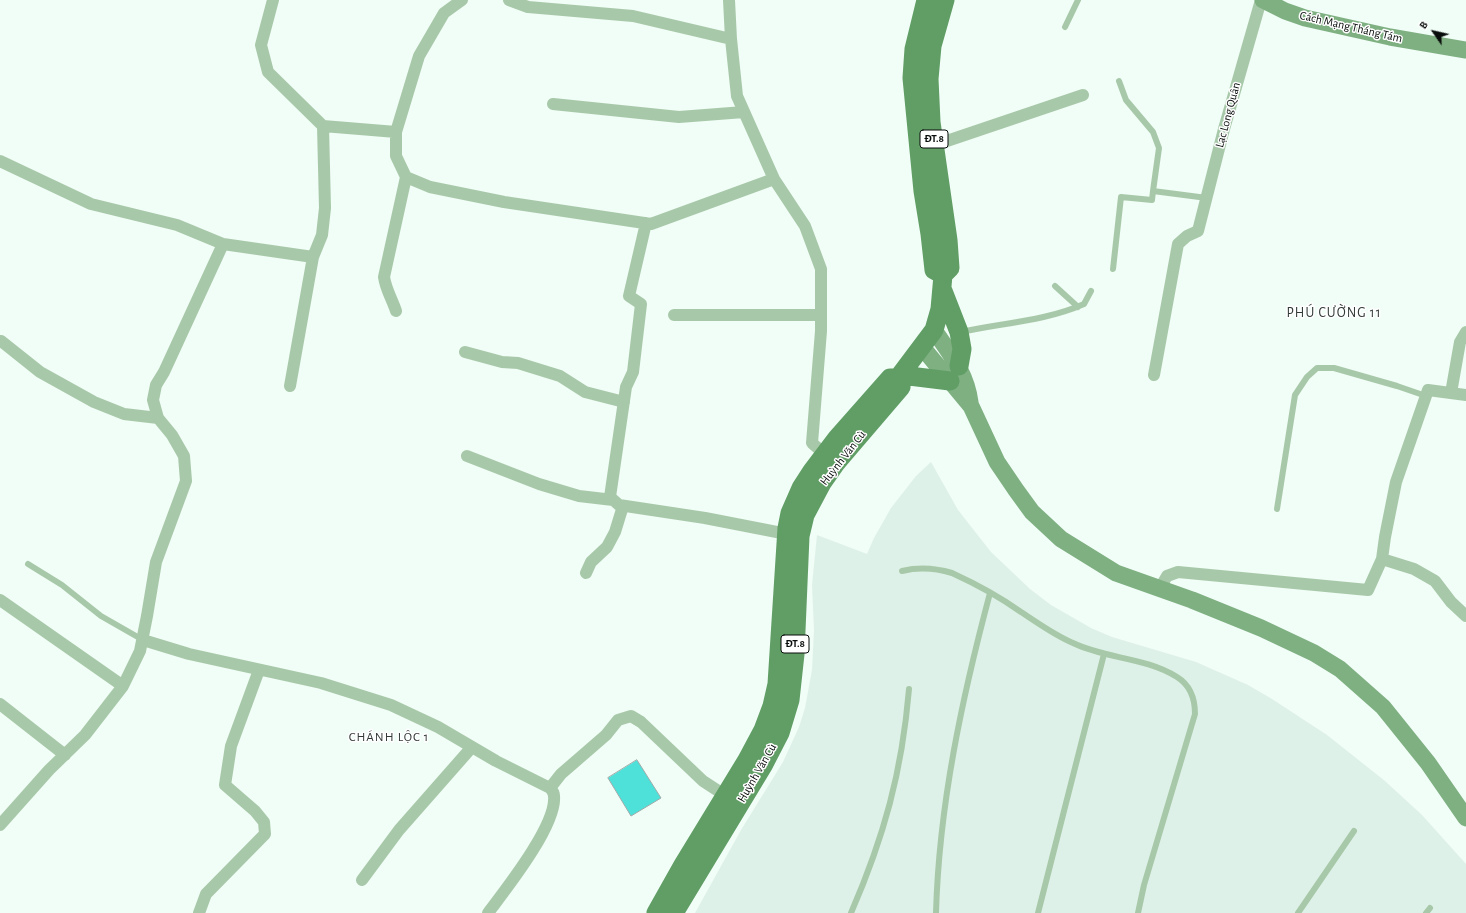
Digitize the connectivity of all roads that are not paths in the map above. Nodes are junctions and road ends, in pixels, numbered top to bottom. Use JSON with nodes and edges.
{"nodes":[{"id":1,"x":273,"y":0,"type":"edge"},
{"id":2,"x":462,"y":0,"type":"edge"},
{"id":3,"x":509,"y":0,"type":"edge"},
{"id":4,"x":729,"y":0,"type":"edge"},
{"id":5,"x":926,"y":0,"type":"edge"},
{"id":6,"x":946,"y":0,"type":"edge"},
{"id":7,"x":1078,"y":0,"type":"edge"},
{"id":8,"x":1262,"y":0,"type":"edge"},
{"id":9,"x":1065,"y":28,"type":"dead end"},
{"id":10,"x":731,"y":39,"type":"junction"},
{"id":11,"x":1466,"y":50,"type":"edge"},
{"id":12,"x":1119,"y":81,"type":"dead end"},
{"id":13,"x":1083,"y":95,"type":"dead end"},
{"id":14,"x":553,"y":104,"type":"dead end"},
{"id":15,"x":922,"y":111,"type":"junction"},
{"id":16,"x":744,"y":112,"type":"junction"},
{"id":17,"x":323,"y":126,"type":"junction"},
{"id":18,"x":396,"y":132,"type":"junction"},
{"id":19,"x":935,"y":145,"type":"junction"},
{"id":20,"x":0,"y":161,"type":"edge"},
{"id":21,"x":406,"y":177,"type":"junction"},
{"id":22,"x":774,"y":179,"type":"junction"},
{"id":23,"x":1153,"y":191,"type":"junction"},
{"id":24,"x":1207,"y":198,"type":"junction"},
{"id":25,"x":646,"y":223,"type":"junction"},
{"id":26,"x":223,"y":244,"type":"junction"},
{"id":27,"x":313,"y":256,"type":"junction"},
{"id":28,"x":1113,"y":269,"type":"dead end"},
{"id":29,"x":942,"y":282,"type":"junction"},
{"id":30,"x":1055,"y":286,"type":"dead end"},
{"id":31,"x":1091,"y":291,"type":"dead end"},
{"id":32,"x":1078,"y":307,"type":"junction"},
{"id":33,"x":396,"y":311,"type":"dead end"},
{"id":34,"x":674,"y":315,"type":"dead end"},
{"id":35,"x":821,"y":315,"type":"junction"},
{"id":36,"x":934,"y":330,"type":"junction"},
{"id":37,"x":960,"y":332,"type":"junction"},
{"id":38,"x":1466,"y":332,"type":"edge"},
{"id":39,"x":0,"y":340,"type":"edge"},
{"id":40,"x":922,"y":347,"type":"junction"},
{"id":41,"x":465,"y":352,"type":"dead end"},
{"id":42,"x":955,"y":374,"type":"junction"},
{"id":43,"x":1154,"y":375,"type":"dead end"},
{"id":44,"x":900,"y":377,"type":"junction"},
{"id":45,"x":290,"y":386,"type":"dead end"},
{"id":46,"x":1427,"y":393,"type":"junction"},
{"id":47,"x":1451,"y":393,"type":"junction"},
{"id":48,"x":1466,"y":395,"type":"edge"},
{"id":49,"x":624,"y":402,"type":"junction"},
{"id":50,"x":158,"y":418,"type":"junction"},
{"id":51,"x":467,"y":456,"type":"dead end"},
{"id":52,"x":830,"y":459,"type":"junction"},
{"id":53,"x":618,"y":503,"type":"junction"},
{"id":54,"x":1277,"y":509,"type":"dead end"},
{"id":55,"x":787,"y":534,"type":"junction"},
{"id":56,"x":1382,"y":559,"type":"junction"},
{"id":57,"x":28,"y":564,"type":"dead end"},
{"id":58,"x":902,"y":571,"type":"dead end"},
{"id":59,"x":586,"y":573,"type":"dead end"},
{"id":60,"x":1160,"y":588,"type":"junction"},
{"id":61,"x":990,"y":594,"type":"junction"},
{"id":62,"x":0,"y":600,"type":"edge"},
{"id":63,"x":1466,"y":616,"type":"edge"},
{"id":64,"x":143,"y":640,"type":"junction"},
{"id":65,"x":1104,"y":654,"type":"junction"},
{"id":66,"x":260,"y":670,"type":"junction"},
{"id":67,"x":124,"y":686,"type":"junction"},
{"id":68,"x":909,"y":689,"type":"dead end"},
{"id":69,"x":0,"y":704,"type":"edge"},
{"id":70,"x":472,"y":747,"type":"junction"},
{"id":71,"x":65,"y":755,"type":"junction"},
{"id":72,"x":550,"y":788,"type":"junction"},
{"id":73,"x":726,"y":796,"type":"junction"},
{"id":74,"x":1466,"y":818,"type":"edge"},
{"id":75,"x":0,"y":824,"type":"edge"},
{"id":76,"x":1354,"y":831,"type":"dead end"},
{"id":77,"x":362,"y":880,"type":"dead end"},
{"id":78,"x":199,"y":913,"type":"edge"},
{"id":79,"x":488,"y":913,"type":"edge"},
{"id":80,"x":656,"y":913,"type":"edge"},
{"id":81,"x":674,"y":913,"type":"edge"},
{"id":82,"x":851,"y":913,"type":"edge"},
{"id":83,"x":936,"y":913,"type":"edge"},
{"id":84,"x":1038,"y":913,"type":"edge"},
{"id":85,"x":1138,"y":913,"type":"edge"},
{"id":86,"x":1298,"y":913,"type":"edge"}],
"edges":[{"from":1,"to":17,"type":"street"},
{"from":2,"to":18,"type":"street"},
{"from":3,"to":10,"type":"street"},
{"from":4,"to":10,"type":"street"},
{"from":5,"to":15,"type":"main road"},
{"from":6,"to":15,"type":"main road","number":"ĐT.8"},
{"from":7,"to":9,"type":"lane"},
{"from":8,"to":11,"type":"street","name":"Cách Mạng Tháng Tám"},
{"from":8,"to":24,"type":"street","name":"Lạc Long Quân"},
{"from":10,"to":16,"type":"street"},
{"from":12,"to":23,"type":"lane"},
{"from":13,"to":19,"type":"street"},
{"from":14,"to":16,"type":"street"},
{"from":15,"to":19,"type":"main road","number":"ĐT.8"},
{"from":15,"to":29,"type":"main road"},
{"from":16,"to":22,"type":"street"},
{"from":17,"to":18,"type":"street"},
{"from":17,"to":27,"type":"street"},
{"from":18,"to":21,"type":"street"},
{"from":19,"to":29,"type":"main road","number":"ĐT.8"},
{"from":20,"to":26,"type":"street"},
{"from":21,"to":25,"type":"street"},
{"from":21,"to":33,"type":"street"},
{"from":22,"to":25,"type":"street"},
{"from":22,"to":35,"type":"street"},
{"from":23,"to":24,"type":"lane"},
{"from":23,"to":28,"type":"lane"},
{"from":24,"to":43,"type":"street","name":"Lạc Long Quân"},
{"from":25,"to":49,"type":"street"},
{"from":26,"to":27,"type":"street"},
{"from":26,"to":50,"type":"street"},
{"from":27,"to":45,"type":"street"},
{"from":29,"to":36,"type":"main road","number":"ĐT.8"},
{"from":29,"to":37,"type":"main road"},
{"from":30,"to":32,"type":"lane"},
{"from":31,"to":32,"type":"lane"},
{"from":32,"to":37,"type":"lane"},
{"from":34,"to":35,"type":"street"},
{"from":35,"to":52,"type":"street"},
{"from":36,"to":40,"type":"main road","number":"ĐT.8"},
{"from":36,"to":42,"type":"street"},
{"from":37,"to":42,"type":"main road"},
{"from":38,"to":47,"type":"street"},
{"from":39,"to":50,"type":"street"},
{"from":40,"to":42,"type":"street"},
{"from":40,"to":44,"type":"main road","number":"ĐT.8"},
{"from":41,"to":49,"type":"street"},
{"from":42,"to":44,"type":"main road"},
{"from":42,"to":60,"type":"street"},
{"from":44,"to":52,"type":"main road"},
{"from":46,"to":47,"type":"street"},
{"from":46,"to":54,"type":"lane"},
{"from":46,"to":56,"type":"street"},
{"from":47,"to":48,"type":"street"},
{"from":49,"to":53,"type":"street"},
{"from":50,"to":64,"type":"street"},
{"from":51,"to":53,"type":"street"},
{"from":52,"to":55,"type":"main road"},
{"from":52,"to":81,"type":"main road","name":"Huỳnh Văn Cù","number":"ĐT.8"},
{"from":53,"to":55,"type":"street"},
{"from":53,"to":59,"type":"street"},
{"from":55,"to":73,"type":"main road"},
{"from":56,"to":60,"type":"street"},
{"from":56,"to":63,"type":"street"},
{"from":57,"to":64,"type":"lane"},
{"from":58,"to":61,"type":"lane"},
{"from":60,"to":74,"type":"street"},
{"from":61,"to":65,"type":"lane"},
{"from":61,"to":83,"type":"lane"},
{"from":62,"to":67,"type":"street"},
{"from":64,"to":66,"type":"street"},
{"from":64,"to":67,"type":"street"},
{"from":65,"to":84,"type":"lane"},
{"from":65,"to":85,"type":"lane"},
{"from":66,"to":70,"type":"street"},
{"from":66,"to":78,"type":"street"},
{"from":67,"to":71,"type":"street"},
{"from":68,"to":82,"type":"lane"},
{"from":69,"to":71,"type":"street"},
{"from":70,"to":72,"type":"street"},
{"from":70,"to":77,"type":"street"},
{"from":71,"to":75,"type":"street"},
{"from":72,"to":73,"type":"street"},
{"from":72,"to":79,"type":"street"},
{"from":73,"to":80,"type":"main road"},
{"from":76,"to":86,"type":"lane"}]}
